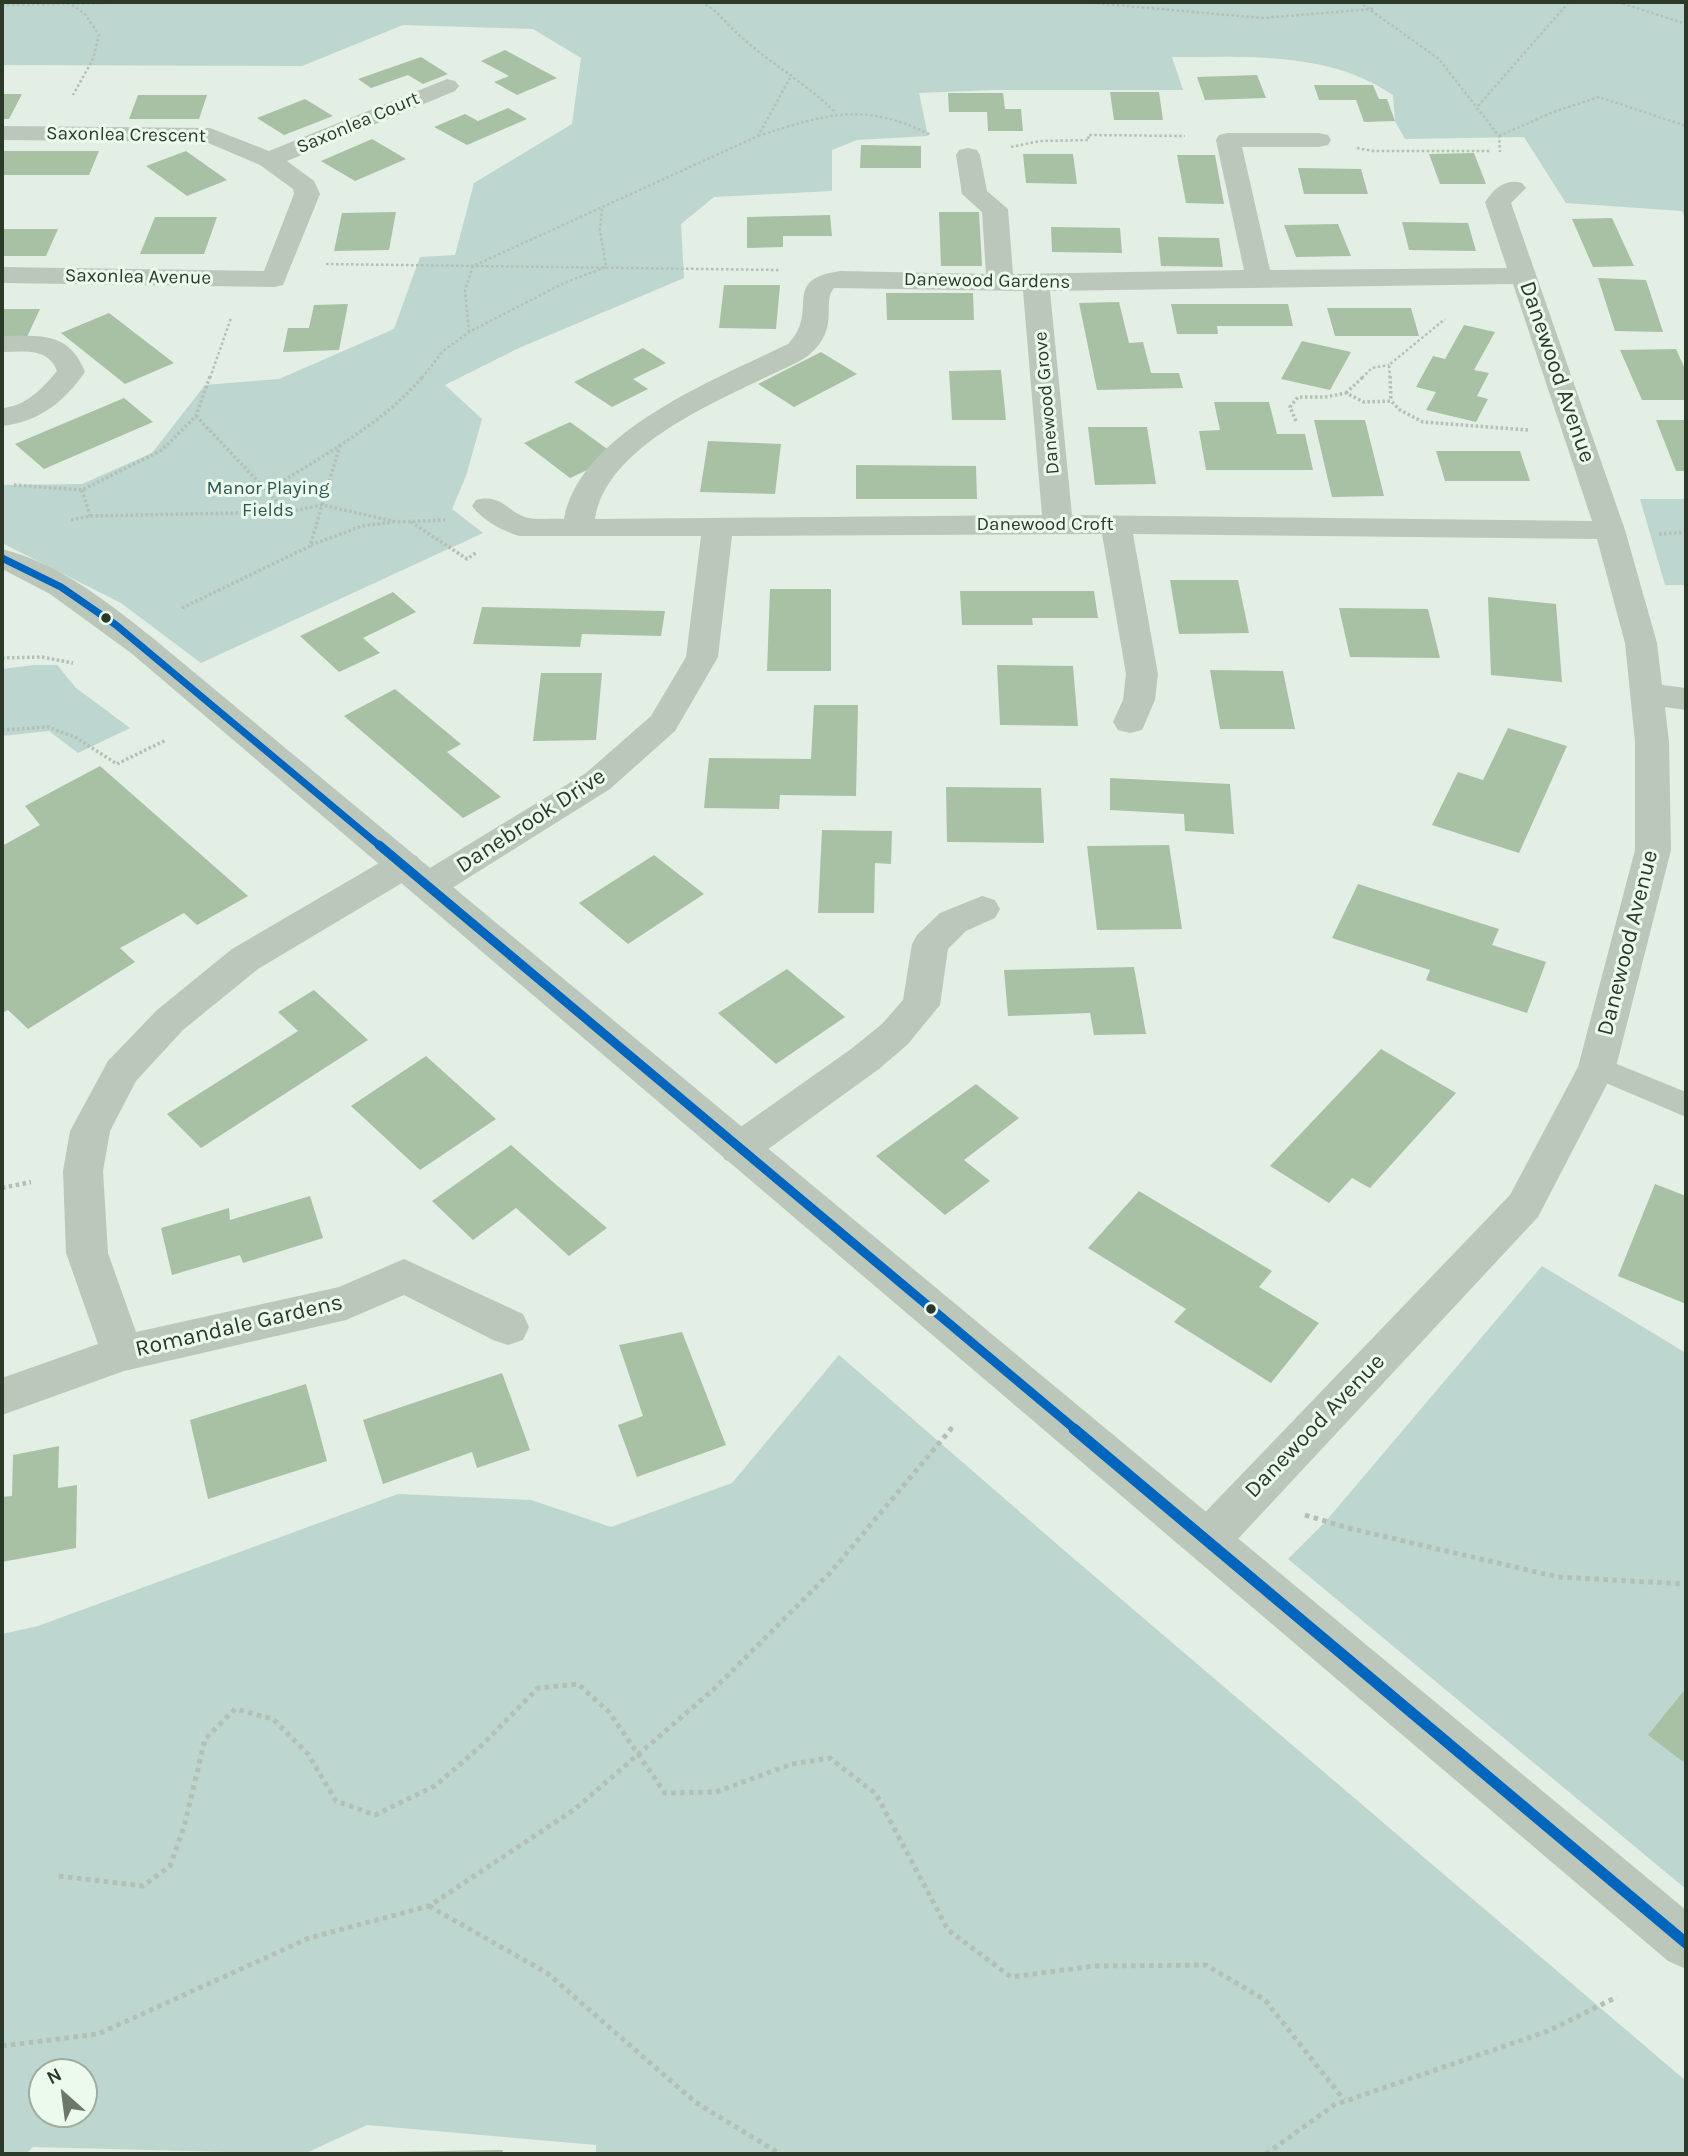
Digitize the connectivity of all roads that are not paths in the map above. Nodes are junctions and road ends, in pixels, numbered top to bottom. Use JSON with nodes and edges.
{"nodes":[{"id":1,"x":447,"y":86,"type":"dead end"},
{"id":2,"x":2,"y":133,"type":"edge"},
{"id":3,"x":1319,"y":139,"type":"road end"},
{"id":4,"x":968,"y":155,"type":"road end"},
{"id":5,"x":269,"y":160,"type":"junction"},
{"id":6,"x":1513,"y":188,"type":"road end"},
{"id":7,"x":277,"y":271,"type":"joint"},
{"id":8,"x":2,"y":275,"type":"edge"},
{"id":9,"x":1525,"y":276,"type":"junction"},
{"id":10,"x":1259,"y":278,"type":"junction"},
{"id":11,"x":1000,"y":281,"type":"junction"},
{"id":12,"x":1036,"y":283,"type":"junction"},
{"id":13,"x":2,"y":344,"type":"edge"},
{"id":14,"x":2,"y":417,"type":"edge"},
{"id":15,"x":496,"y":512,"type":"road end"},
{"id":16,"x":1058,"y":524,"type":"junction"},
{"id":17,"x":1115,"y":525,"type":"junction"},
{"id":18,"x":717,"y":526,"type":"junction"},
{"id":19,"x":578,"y":528,"type":"junction"},
{"id":20,"x":1610,"y":530,"type":"junction"},
{"id":21,"x":2,"y":558,"type":"edge"},
{"id":22,"x":1647,"y":694,"type":"junction"},
{"id":23,"x":1686,"y":699,"type":"edge"},
{"id":24,"x":1130,"y":722,"type":"dead end"},
{"id":25,"x":1670,"y":854,"type":"edge"},
{"id":26,"x":416,"y":876,"type":"junction"},
{"id":27,"x":982,"y":909,"type":"dead end"},
{"id":28,"x":1597,"y":1067,"type":"junction"},
{"id":29,"x":1686,"y":1105,"type":"edge"},
{"id":30,"x":739,"y":1149,"type":"junction"},
{"id":31,"x":508,"y":1327,"type":"dead end"},
{"id":32,"x":122,"y":1353,"type":"junction"},
{"id":33,"x":2,"y":1397,"type":"edge"},
{"id":34,"x":1207,"y":1541,"type":"junction"},
{"id":35,"x":1686,"y":1943,"type":"edge"}],
"edges":[{"from":1,"to":5,"type":"street","name":"Saxonlea Court"},
{"from":2,"to":5,"type":"street","name":"Saxonlea Crescent"},
{"from":3,"to":10,"type":"street"},
{"from":4,"to":11,"type":"street"},
{"from":5,"to":7,"type":"street","name":"Saxonlea Crescent"},
{"from":6,"to":9,"type":"street","name":"Danewood Avenue"},
{"from":7,"to":8,"type":"street","name":"Saxonlea Avenue"},
{"from":9,"to":10,"type":"street","name":"Danewood Gardens"},
{"from":9,"to":20,"type":"street","name":"Danewood Avenue"},
{"from":10,"to":12,"type":"street","name":"Danewood Gardens"},
{"from":11,"to":12,"type":"street","name":"Danewood Gardens"},
{"from":11,"to":19,"type":"street","name":"Danewood Gardens"},
{"from":12,"to":16,"type":"street","name":"Danewood Grove"},
{"from":13,"to":14,"type":"street"},
{"from":15,"to":19,"type":"street","name":"Danewood Croft"},
{"from":16,"to":17,"type":"street","name":"Danewood Croft"},
{"from":16,"to":18,"type":"street","name":"Danewood Croft"},
{"from":17,"to":20,"type":"street","name":"Danewood Croft"},
{"from":17,"to":24,"type":"street"},
{"from":18,"to":19,"type":"street","name":"Danewood Croft"},
{"from":18,"to":26,"type":"street","name":"Danebrook Drive"},
{"from":20,"to":22,"type":"street","name":"Danewood Avenue"},
{"from":21,"to":26,"type":"street"},
{"from":22,"to":23,"type":"street"},
{"from":22,"to":25,"type":"street","name":"Danewood Avenue"},
{"from":25,"to":28,"type":"street","name":"Danewood Avenue"},
{"from":26,"to":30,"type":"street"},
{"from":26,"to":32,"type":"street","name":"Romandale Gardens"},
{"from":27,"to":30,"type":"street"},
{"from":28,"to":29,"type":"lane"},
{"from":28,"to":34,"type":"street","name":"Danewood Avenue"},
{"from":30,"to":34,"type":"street"},
{"from":31,"to":32,"type":"street","name":"Romandale Gardens"},
{"from":32,"to":33,"type":"street","name":"Romandale Gardens"},
{"from":34,"to":35,"type":"street"}]}
